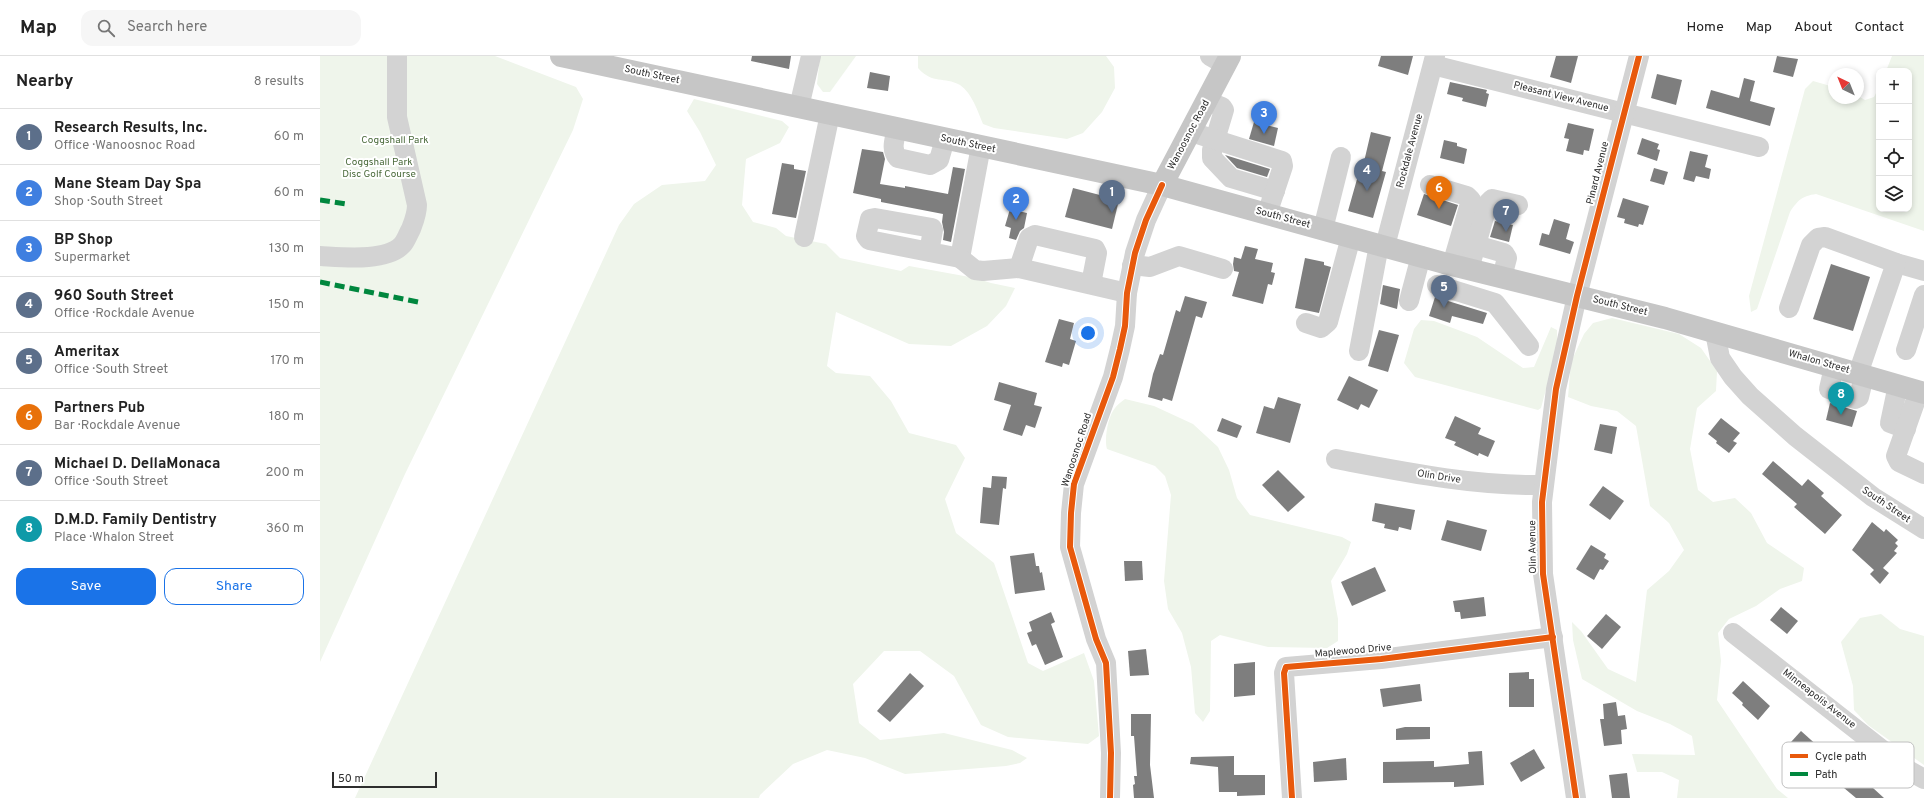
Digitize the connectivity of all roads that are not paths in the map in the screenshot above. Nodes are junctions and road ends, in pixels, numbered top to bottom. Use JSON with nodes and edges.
{"nodes":[{"id":1,"x":397,"y":56,"type":"edge"},
{"id":2,"x":561,"y":56,"type":"edge"},
{"id":3,"x":811,"y":56,"type":"edge"},
{"id":4,"x":1639,"y":56,"type":"edge"},
{"id":5,"x":1222,"y":59,"type":"edge"},
{"id":6,"x":1434,"y":61,"type":"edge"},
{"id":7,"x":1207,"y":101,"type":"junction"},
{"id":8,"x":799,"y":107,"type":"junction"},
{"id":9,"x":1624,"y":113,"type":"junction"},
{"id":10,"x":830,"y":114,"type":"junction"},
{"id":11,"x":898,"y":128,"type":"junction"},
{"id":12,"x":1191,"y":132,"type":"junction"},
{"id":13,"x":945,"y":139,"type":"junction"},
{"id":14,"x":1215,"y":139,"type":"junction"},
{"id":15,"x":981,"y":146,"type":"junction"},
{"id":16,"x":1759,"y":147,"type":"dead end"},
{"id":17,"x":1341,"y":157,"type":"dead end"},
{"id":18,"x":1162,"y":185,"type":"junction"},
{"id":19,"x":1430,"y":186,"type":"dead end"},
{"id":20,"x":1275,"y":191,"type":"junction"},
{"id":21,"x":1518,"y":205,"type":"dead end"},
{"id":22,"x":1267,"y":214,"type":"junction"},
{"id":23,"x":1323,"y":229,"type":"junction"},
{"id":24,"x":804,"y":237,"type":"dead end"},
{"id":25,"x":1351,"y":237,"type":"junction"},
{"id":26,"x":1476,"y":245,"type":"junction"},
{"id":27,"x":1382,"y":246,"type":"junction"},
{"id":28,"x":928,"y":252,"type":"dead end"},
{"id":29,"x":320,"y":256,"type":"edge"},
{"id":30,"x":1421,"y":256,"type":"junction"},
{"id":31,"x":960,"y":258,"type":"junction"},
{"id":32,"x":1896,"y":263,"type":"junction"},
{"id":33,"x":1132,"y":266,"type":"junction"},
{"id":34,"x":1461,"y":267,"type":"junction"},
{"id":35,"x":1010,"y":269,"type":"junction"},
{"id":36,"x":1223,"y":269,"type":"dead end"},
{"id":37,"x":1924,"y":271,"type":"edge"},
{"id":38,"x":1500,"y":277,"type":"junction"},
{"id":39,"x":1091,"y":284,"type":"junction"},
{"id":40,"x":1437,"y":285,"type":"dead end"},
{"id":41,"x":1127,"y":293,"type":"junction"},
{"id":42,"x":1924,"y":295,"type":"edge"},
{"id":43,"x":1577,"y":296,"type":"junction"},
{"id":44,"x":1409,"y":301,"type":"dead end"},
{"id":45,"x":1492,"y":302,"type":"junction"},
{"id":46,"x":1789,"y":308,"type":"dead end"},
{"id":47,"x":1306,"y":323,"type":"dead end"},
{"id":48,"x":1715,"y":332,"type":"junction"},
{"id":49,"x":1529,"y":346,"type":"dead end"},
{"id":50,"x":1906,"y":350,"type":"dead end"},
{"id":51,"x":1359,"y":351,"type":"dead end"},
{"id":52,"x":1861,"y":375,"type":"junction"},
{"id":53,"x":1898,"y":385,"type":"junction"},
{"id":54,"x":1922,"y":392,"type":"edge"},
{"id":55,"x":1906,"y":429,"type":"junction"},
{"id":56,"x":1336,"y":459,"type":"dead end"},
{"id":57,"x":1924,"y":474,"type":"edge"},
{"id":58,"x":1543,"y":485,"type":"junction"},
{"id":59,"x":1924,"y":529,"type":"edge"},
{"id":60,"x":1733,"y":634,"type":"dead end"},
{"id":61,"x":1553,"y":637,"type":"junction"},
{"id":62,"x":1872,"y":742,"type":"edge"},
{"id":63,"x":1914,"y":773,"type":"edge"},
{"id":64,"x":1924,"y":779,"type":"edge"},
{"id":65,"x":1110,"y":798,"type":"edge"},
{"id":66,"x":1292,"y":798,"type":"edge"},
{"id":67,"x":1576,"y":798,"type":"edge"}],
"edges":[{"from":1,"to":29,"type":"street"},
{"from":2,"to":8,"type":"main road","name":"South Street"},
{"from":3,"to":8,"type":"street"},
{"from":4,"to":9,"type":"street","name":"Pinard Avenue"},
{"from":5,"to":7,"type":"main road","name":"Wanoosnoc Road"},
{"from":6,"to":9,"type":"street","name":"Pleasant View Avenue"},
{"from":6,"to":27,"type":"street","name":"Rockdale Avenue"},
{"from":7,"to":12,"type":"main road","name":"Wanoosnoc Road"},
{"from":7,"to":14,"type":"street"},
{"from":8,"to":10,"type":"main road","name":"South Street"},
{"from":9,"to":16,"type":"street","name":"Pleasant View Avenue"},
{"from":9,"to":43,"type":"street","name":"Pinard Avenue"},
{"from":10,"to":11,"type":"main road","name":"South Street"},
{"from":10,"to":24,"type":"street"},
{"from":11,"to":13,"type":"main road","name":"South Street"},
{"from":11,"to":13,"type":"street"},
{"from":12,"to":14,"type":"street"},
{"from":12,"to":18,"type":"main road","name":"Wanoosnoc Road"},
{"from":13,"to":15,"type":"main road","name":"South Street"},
{"from":14,"to":20,"type":"street"},
{"from":14,"to":20,"type":"street"},
{"from":15,"to":18,"type":"main road","name":"South Street"},
{"from":15,"to":31,"type":"street"},
{"from":17,"to":23,"type":"street"},
{"from":18,"to":22,"type":"main road","name":"South Street"},
{"from":18,"to":33,"type":"street","name":"Wanoosnoc Road"},
{"from":19,"to":34,"type":"street"},
{"from":20,"to":22,"type":"street"},
{"from":21,"to":26,"type":"street"},
{"from":22,"to":23,"type":"main road","name":"South Street"},
{"from":23,"to":25,"type":"main road","name":"South Street"},
{"from":25,"to":27,"type":"main road","name":"South Street"},
{"from":25,"to":47,"type":"street"},
{"from":26,"to":34,"type":"street"},
{"from":26,"to":38,"type":"street"},
{"from":27,"to":30,"type":"main road","name":"South Street"},
{"from":27,"to":51,"type":"street","name":"Rockdale Avenue"},
{"from":28,"to":31,"type":"street"},
{"from":30,"to":34,"type":"main road","name":"South Street"},
{"from":30,"to":44,"type":"street"},
{"from":31,"to":35,"type":"street"},
{"from":32,"to":37,"type":"street"},
{"from":32,"to":46,"type":"street"},
{"from":32,"to":52,"type":"street"},
{"from":33,"to":36,"type":"street"},
{"from":33,"to":41,"type":"street","name":"Wanoosnoc Road"},
{"from":34,"to":38,"type":"main road","name":"South Street"},
{"from":35,"to":39,"type":"street"},
{"from":35,"to":39,"type":"street"},
{"from":38,"to":43,"type":"main road","name":"South Street"},
{"from":38,"to":45,"type":"street"},
{"from":39,"to":41,"type":"street"},
{"from":40,"to":45,"type":"street"},
{"from":41,"to":65,"type":"street","name":"Wanoosnoc Road"},
{"from":42,"to":50,"type":"street"},
{"from":43,"to":48,"type":"main road","name":"South Street"},
{"from":43,"to":58,"type":"street","name":"Olin Avenue"},
{"from":45,"to":49,"type":"street"},
{"from":48,"to":52,"type":"main road","name":"Whalon Street"},
{"from":48,"to":59,"type":"street","name":"South Street"},
{"from":52,"to":53,"type":"main road","name":"Whalon Street"},
{"from":53,"to":54,"type":"main road","name":"Whalon Street"},
{"from":53,"to":55,"type":"street"},
{"from":54,"to":55,"type":"street"},
{"from":55,"to":57,"type":"street"},
{"from":56,"to":58,"type":"street","name":"Olin Drive"},
{"from":58,"to":61,"type":"street","name":"Olin Avenue"},
{"from":60,"to":62,"type":"street","name":"Minneapolis Avenue"},
{"from":61,"to":66,"type":"street","name":"Maplewood Drive"},
{"from":61,"to":67,"type":"street","name":"Olin Avenue"},
{"from":63,"to":64,"type":"street","name":"Minneapolis Avenue"}]}
